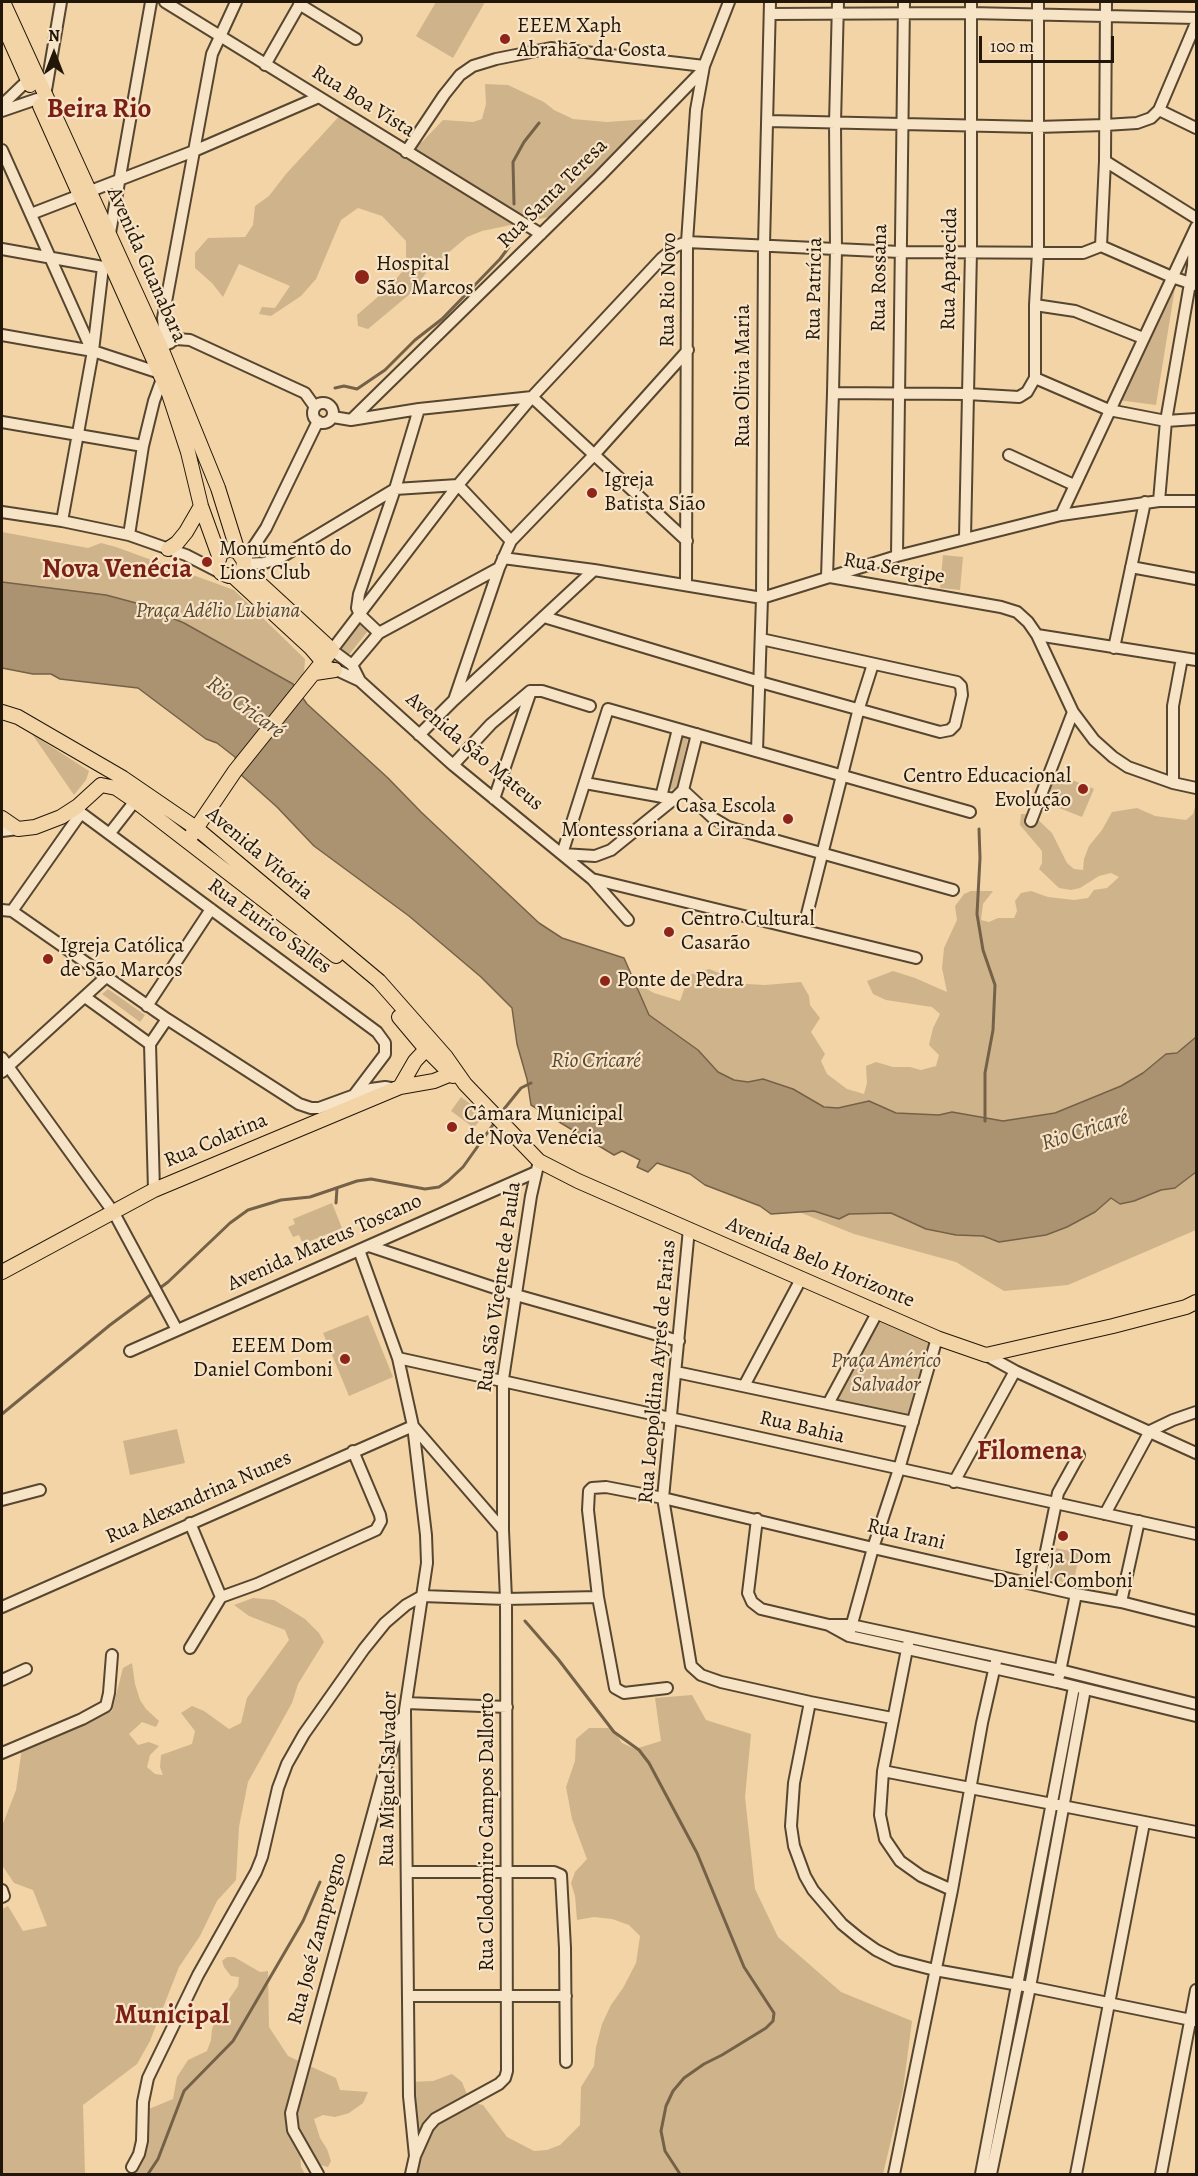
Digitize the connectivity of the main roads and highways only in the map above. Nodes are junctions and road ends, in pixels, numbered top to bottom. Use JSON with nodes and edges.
{"nodes":[{"id":1,"x":3,"y":2,"type":"edge"},
{"id":2,"x":2,"y":22,"type":"edge"},
{"id":3,"x":41,"y":98,"type":"junction"},
{"id":4,"x":85,"y":194,"type":"junction"},
{"id":5,"x":160,"y":347,"type":"junction"},
{"id":6,"x":201,"y":506,"type":"junction"},
{"id":7,"x":168,"y":549,"type":"road end"},
{"id":8,"x":233,"y":563,"type":"junction"},
{"id":9,"x":335,"y":670,"type":"road end"},
{"id":10,"x":315,"y":672,"type":"junction"},
{"id":11,"x":2,"y":712,"type":"edge"},
{"id":12,"x":83,"y":756,"type":"junction"},
{"id":13,"x":101,"y":785,"type":"junction"},
{"id":14,"x":2,"y":818,"type":"edge"},
{"id":15,"x":196,"y":828,"type":"junction"},
{"id":16,"x":187,"y":842,"type":"junction"},
{"id":17,"x":425,"y":1043,"type":"junction"},
{"id":18,"x":415,"y":1061,"type":"junction"},
{"id":19,"x":453,"y":1073,"type":"junction"},
{"id":20,"x":434,"y":1081,"type":"junction"},
{"id":21,"x":398,"y":1088,"type":"junction"},
{"id":22,"x":2,"y":1271,"type":"edge"},
{"id":23,"x":1197,"y":1302,"type":"edge"}],
"edges":[{"from":1,"to":3,"type":"main road","name":"Avenida Guanabara"},
{"from":2,"to":3,"type":"main road","name":"Avenida Guanabara"},
{"from":3,"to":4,"type":"main road","name":"Avenida Guanabara"},
{"from":4,"to":5,"type":"main road","name":"Avenida Guanabara"},
{"from":4,"to":5,"type":"main road","name":"Avenida Guanabara"},
{"from":5,"to":6,"type":"main road","name":"Avenida Guanabara"},
{"from":5,"to":8,"type":"main road","name":"Avenida Guanabara"},
{"from":6,"to":7,"type":"main road"},
{"from":6,"to":8,"type":"main road","name":"Avenida Guanabara"},
{"from":8,"to":10,"type":"main road"},
{"from":8,"to":10,"type":"main road","name":"Avenida São Mateus"},
{"from":9,"to":10,"type":"main road"},
{"from":10,"to":15,"type":"main road"},
{"from":11,"to":12,"type":"main road","name":"Avenida Vitória"},
{"from":12,"to":13,"type":"main road"},
{"from":12,"to":15,"type":"main road","name":"Avenida Vitória"},
{"from":13,"to":14,"type":"main road"},
{"from":13,"to":16,"type":"main road","name":"Avenida Vitória"},
{"from":15,"to":16,"type":"main road"},
{"from":15,"to":17,"type":"main road","name":"Avenida Vitória"},
{"from":16,"to":17,"type":"main road","name":"Avenida Vitória"},
{"from":17,"to":18,"type":"main road"},
{"from":17,"to":19,"type":"main road","name":"Avenida Vitória"},
{"from":18,"to":20,"type":"main road"},
{"from":18,"to":21,"type":"main road"},
{"from":19,"to":20,"type":"main road","name":"Rua Colatina"},
{"from":19,"to":23,"type":"main road","name":"Avenida Belo Horizonte"},
{"from":20,"to":21,"type":"main road","name":"Rua Colatina"},
{"from":21,"to":22,"type":"main road","name":"Rua Colatina"}]}
